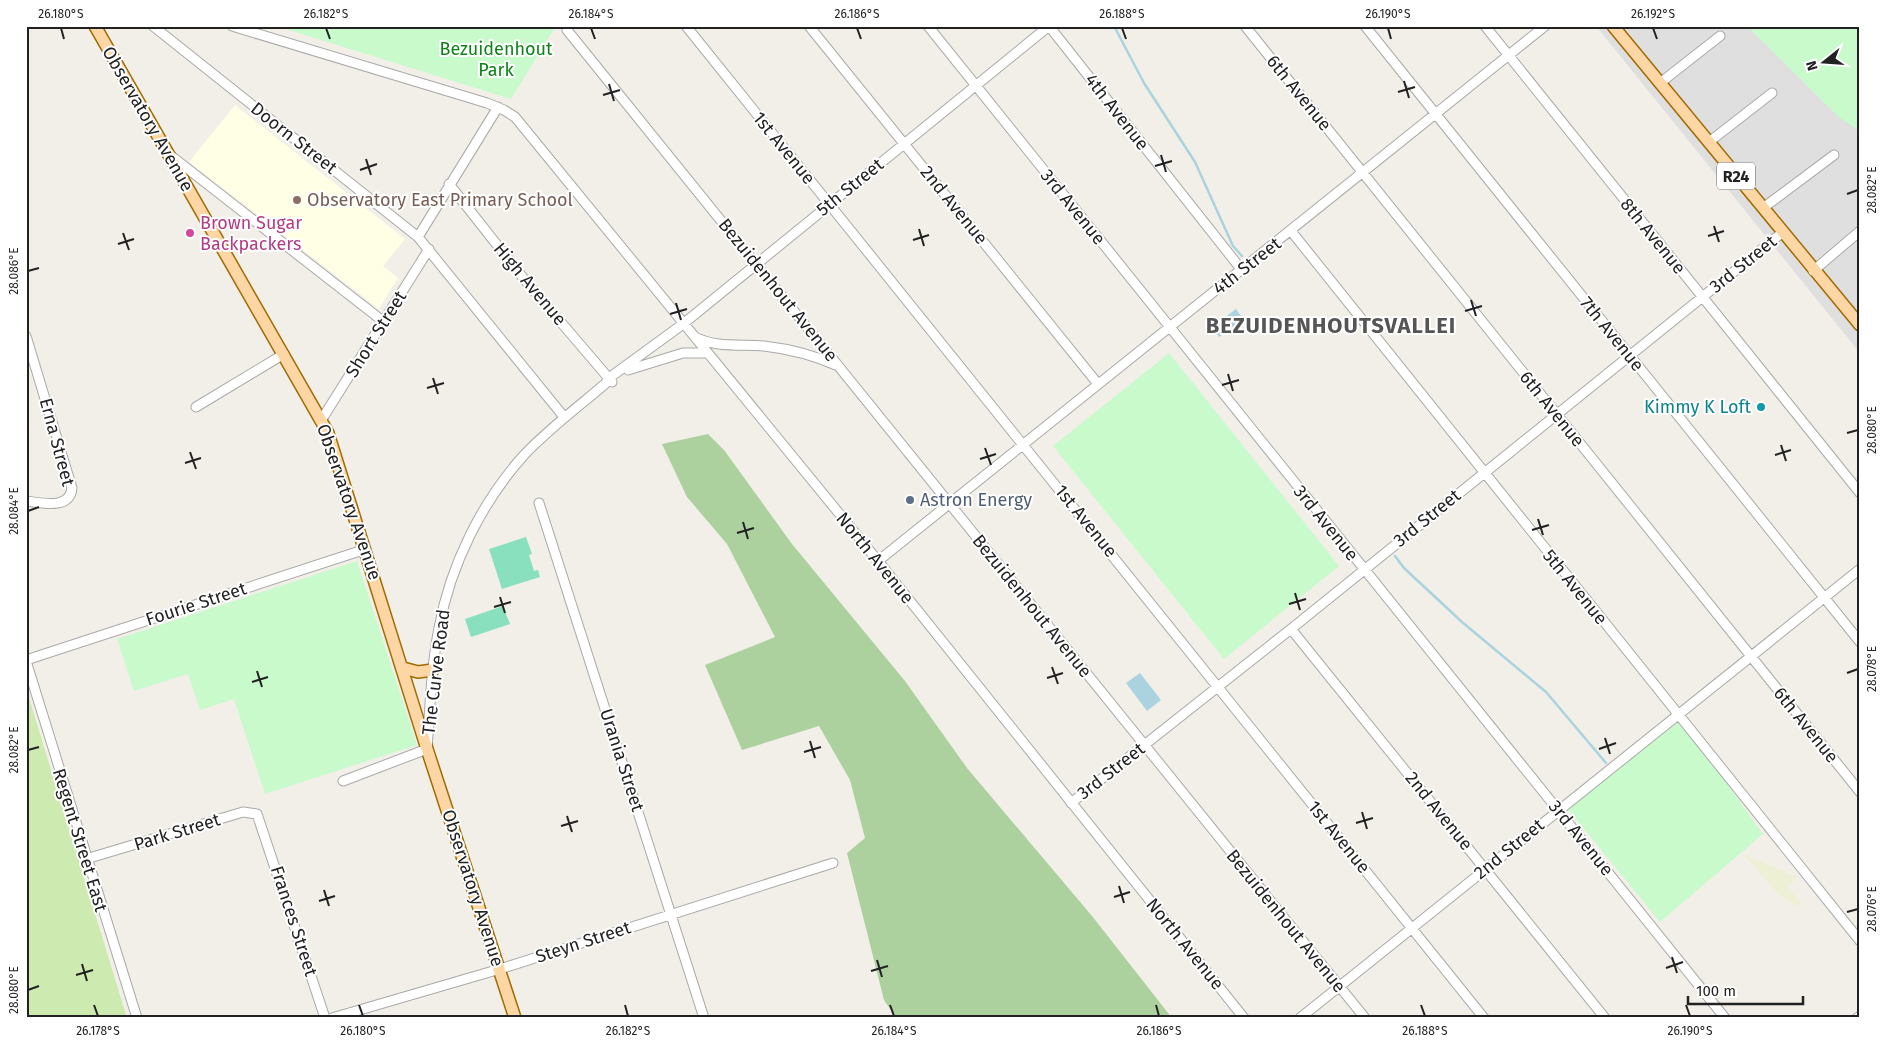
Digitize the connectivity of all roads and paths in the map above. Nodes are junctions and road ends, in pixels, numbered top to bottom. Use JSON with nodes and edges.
{"nodes":[{"id":1,"x":95,"y":26,"type":"edge"},
{"id":2,"x":152,"y":26,"type":"edge"},
{"id":3,"x":232,"y":26,"type":"edge"},
{"id":4,"x":686,"y":26,"type":"edge"},
{"id":5,"x":810,"y":26,"type":"edge"},
{"id":6,"x":928,"y":26,"type":"edge"},
{"id":7,"x":1049,"y":26,"type":"edge"},
{"id":8,"x":1245,"y":26,"type":"edge"},
{"id":9,"x":1365,"y":26,"type":"edge"},
{"id":10,"x":1485,"y":26,"type":"edge"},
{"id":11,"x":1545,"y":26,"type":"edge"},
{"id":12,"x":1613,"y":26,"type":"edge"},
{"id":13,"x":162,"y":29,"type":"edge"},
{"id":14,"x":567,"y":30,"type":"dead end"},
{"id":15,"x":1720,"y":36,"type":"dead end"},
{"id":16,"x":1508,"y":56,"type":"junction"},
{"id":17,"x":1660,"y":83,"type":"junction"},
{"id":18,"x":976,"y":85,"type":"junction"},
{"id":19,"x":1772,"y":93,"type":"dead end"},
{"id":20,"x":498,"y":107,"type":"junction"},
{"id":21,"x":1436,"y":114,"type":"junction"},
{"id":22,"x":1708,"y":142,"type":"junction"},
{"id":23,"x":904,"y":143,"type":"junction"},
{"id":24,"x":167,"y":153,"type":"junction"},
{"id":25,"x":1834,"y":155,"type":"dead end"},
{"id":26,"x":1363,"y":173,"type":"junction"},
{"id":27,"x":449,"y":184,"type":"junction"},
{"id":28,"x":829,"y":204,"type":"junction"},
{"id":29,"x":1762,"y":208,"type":"junction"},
{"id":30,"x":1860,"y":231,"type":"edge"},
{"id":31,"x":1290,"y":232,"type":"junction"},
{"id":32,"x":1783,"y":232,"type":"junction"},
{"id":33,"x":418,"y":237,"type":"junction"},
{"id":34,"x":429,"y":248,"type":"junction"},
{"id":35,"x":755,"y":263,"type":"junction"},
{"id":36,"x":1241,"y":269,"type":"junction"},
{"id":37,"x":1813,"y":271,"type":"junction"},
{"id":38,"x":1702,"y":297,"type":"junction"},
{"id":39,"x":384,"y":322,"type":"junction"},
{"id":40,"x":683,"y":324,"type":"junction"},
{"id":41,"x":1860,"y":325,"type":"edge"},
{"id":42,"x":1168,"y":327,"type":"junction"},
{"id":43,"x":691,"y":334,"type":"junction"},
{"id":44,"x":26,"y":336,"type":"edge"},
{"id":45,"x":721,"y":344,"type":"junction"},
{"id":46,"x":652,"y":348,"type":"junction"},
{"id":47,"x":706,"y":353,"type":"junction"},
{"id":48,"x":284,"y":354,"type":"junction"},
{"id":49,"x":1630,"y":355,"type":"junction"},
{"id":50,"x":715,"y":364,"type":"junction"},
{"id":51,"x":841,"y":368,"type":"junction"},
{"id":52,"x":628,"y":370,"type":"junction"},
{"id":53,"x":609,"y":382,"type":"junction"},
{"id":54,"x":1098,"y":384,"type":"junction"},
{"id":55,"x":196,"y":407,"type":"dead end"},
{"id":56,"x":1557,"y":415,"type":"junction"},
{"id":57,"x":564,"y":417,"type":"junction"},
{"id":58,"x":322,"y":419,"type":"junction"},
{"id":59,"x":1023,"y":444,"type":"junction"},
{"id":60,"x":1483,"y":473,"type":"junction"},
{"id":61,"x":1860,"y":493,"type":"edge"},
{"id":62,"x":26,"y":501,"type":"edge"},
{"id":63,"x":539,"y":503,"type":"dead end"},
{"id":64,"x":949,"y":504,"type":"junction"},
{"id":65,"x":366,"y":549,"type":"junction"},
{"id":66,"x":878,"y":561,"type":"junction"},
{"id":67,"x":1860,"y":569,"type":"edge"},
{"id":68,"x":1364,"y":570,"type":"junction"},
{"id":69,"x":1824,"y":597,"type":"junction"},
{"id":70,"x":1291,"y":629,"type":"junction"},
{"id":71,"x":1860,"y":642,"type":"edge"},
{"id":72,"x":1751,"y":656,"type":"junction"},
{"id":73,"x":26,"y":661,"type":"edge"},
{"id":74,"x":403,"y":668,"type":"junction"},
{"id":75,"x":433,"y":670,"type":"junction"},
{"id":76,"x":1218,"y":686,"type":"junction"},
{"id":77,"x":1677,"y":714,"type":"junction"},
{"id":78,"x":1143,"y":746,"type":"junction"},
{"id":79,"x":427,"y":749,"type":"junction"},
{"id":80,"x":343,"y":781,"type":"dead end"},
{"id":81,"x":1860,"y":792,"type":"edge"},
{"id":82,"x":1071,"y":802,"type":"junction"},
{"id":83,"x":1558,"y":810,"type":"junction"},
{"id":84,"x":262,"y":824,"type":"joint"},
{"id":85,"x":86,"y":859,"type":"junction"},
{"id":86,"x":833,"y":863,"type":"dead end"},
{"id":87,"x":1485,"y":868,"type":"junction"},
{"id":88,"x":671,"y":914,"type":"junction"},
{"id":89,"x":1412,"y":928,"type":"junction"},
{"id":90,"x":1860,"y":941,"type":"edge"},
{"id":91,"x":500,"y":969,"type":"junction"},
{"id":92,"x":1339,"y":986,"type":"junction"},
{"id":93,"x":137,"y":1018,"type":"edge"},
{"id":94,"x":326,"y":1018,"type":"edge"},
{"id":95,"x":332,"y":1018,"type":"edge"},
{"id":96,"x":515,"y":1018,"type":"edge"},
{"id":97,"x":704,"y":1018,"type":"edge"},
{"id":98,"x":1244,"y":1018,"type":"edge"},
{"id":99,"x":1300,"y":1018,"type":"edge"},
{"id":100,"x":1365,"y":1018,"type":"edge"},
{"id":101,"x":1484,"y":1018,"type":"edge"},
{"id":102,"x":1605,"y":1018,"type":"edge"},
{"id":103,"x":1725,"y":1018,"type":"edge"}],
"edges":[{"from":1,"to":24,"type":"main road","name":"Observatory Avenue"},
{"from":2,"to":13,"type":"street","name":"Doorn Street"},
{"from":3,"to":20,"type":"street","name":"North Avenue"},
{"from":4,"to":28,"type":"street","name":"1st Avenue"},
{"from":5,"to":23,"type":"street","name":"2nd Avenue"},
{"from":6,"to":18,"type":"street","name":"3rd Avenue"},
{"from":7,"to":18,"type":"street","name":"5th Street"},
{"from":7,"to":36,"type":"street","name":"4th Avenue"},
{"from":8,"to":26,"type":"street","name":"6th Avenue"},
{"from":9,"to":21,"type":"street","name":"7th Avenue"},
{"from":10,"to":16,"type":"street","name":"8th Avenue"},
{"from":11,"to":16,"type":"street","name":"4th Street"},
{"from":12,"to":17,"type":"main road","number":"R24"},
{"from":13,"to":33,"type":"street","name":"Doorn Street"},
{"from":14,"to":35,"type":"street","name":"Bezuidenhout Avenue"},
{"from":15,"to":17,"type":"street"},
{"from":16,"to":21,"type":"street","name":"4th Street"},
{"from":16,"to":38,"type":"street","name":"8th Avenue"},
{"from":17,"to":22,"type":"main road","number":"R24"},
{"from":18,"to":23,"type":"street","name":"5th Street"},
{"from":18,"to":42,"type":"street","name":"3rd Avenue"},
{"from":19,"to":22,"type":"street"},
{"from":20,"to":27,"type":"street"},
{"from":20,"to":40,"type":"street","name":"North Avenue"},
{"from":21,"to":26,"type":"street","name":"4th Street"},
{"from":21,"to":49,"type":"street","name":"7th Avenue"},
{"from":22,"to":29,"type":"main road","number":"R24"},
{"from":23,"to":28,"type":"street","name":"5th Street"},
{"from":23,"to":54,"type":"street","name":"2nd Avenue"},
{"from":24,"to":39,"type":"street"},
{"from":24,"to":48,"type":"main road","name":"Observatory Avenue"},
{"from":25,"to":29,"type":"street"},
{"from":26,"to":31,"type":"street","name":"4th Street"},
{"from":26,"to":56,"type":"street","name":"6th Avenue"},
{"from":27,"to":33,"type":"street"},
{"from":27,"to":53,"type":"street","name":"High Avenue"},
{"from":28,"to":35,"type":"street","name":"5th Street"},
{"from":28,"to":59,"type":"street","name":"1st Avenue"},
{"from":29,"to":32,"type":"main road","number":"R24"},
{"from":30,"to":37,"type":"street"},
{"from":31,"to":36,"type":"street","name":"4th Street"},
{"from":31,"to":60,"type":"street","name":"5th Avenue"},
{"from":32,"to":37,"type":"main road","number":"R24"},
{"from":32,"to":38,"type":"street","name":"3rd Street"},
{"from":33,"to":34,"type":"street","name":"Doorn Street"},
{"from":34,"to":39,"type":"street","name":"Short Street"},
{"from":34,"to":57,"type":"street","name":"Doorn Street"},
{"from":35,"to":40,"type":"street","name":"5th Street"},
{"from":35,"to":51,"type":"street","name":"Bezuidenhout Avenue"},
{"from":36,"to":42,"type":"street","name":"4th Street"},
{"from":37,"to":41,"type":"main road","number":"R24"},
{"from":38,"to":49,"type":"street","name":"3rd Street"},
{"from":38,"to":61,"type":"street","name":"8th Avenue"},
{"from":39,"to":58,"type":"street","name":"Short Street"},
{"from":40,"to":43,"type":"street","name":"North Avenue"},
{"from":40,"to":46,"type":"street","name":"5th Street"},
{"from":42,"to":54,"type":"street","name":"4th Street"},
{"from":42,"to":68,"type":"street","name":"3rd Avenue"},
{"from":43,"to":45,"type":"street"},
{"from":43,"to":47,"type":"street","name":"North Avenue"},
{"from":44,"to":62,"type":"street","name":"Erna Street"},
{"from":45,"to":50,"type":"street"},
{"from":45,"to":51,"type":"street"},
{"from":46,"to":52,"type":"street","name":"5th Street"},
{"from":46,"to":53,"type":"street","name":"5th Street"},
{"from":47,"to":50,"type":"street","name":"North Avenue"},
{"from":47,"to":52,"type":"street"},
{"from":48,"to":55,"type":"street"},
{"from":48,"to":58,"type":"main road","name":"Observatory Avenue"},
{"from":49,"to":56,"type":"street","name":"3rd Street"},
{"from":49,"to":69,"type":"street","name":"7th Avenue"},
{"from":50,"to":66,"type":"street","name":"North Avenue"},
{"from":51,"to":64,"type":"street","name":"Bezuidenhout Avenue"},
{"from":52,"to":53,"type":"street","name":"5th Street"},
{"from":53,"to":57,"type":"street","name":"The Curve Road"},
{"from":54,"to":59,"type":"street","name":"4th Street"},
{"from":56,"to":60,"type":"street","name":"3rd Street"},
{"from":56,"to":72,"type":"street","name":"6th Avenue"},
{"from":57,"to":75,"type":"street","name":"The Curve Road"},
{"from":58,"to":65,"type":"main road","name":"Observatory Avenue"},
{"from":59,"to":64,"type":"street","name":"4th Street"},
{"from":59,"to":76,"type":"street","name":"1st Avenue"},
{"from":60,"to":68,"type":"street","name":"3rd Street"},
{"from":60,"to":77,"type":"street","name":"5th Avenue"},
{"from":63,"to":88,"type":"street","name":"Urania Street"},
{"from":64,"to":66,"type":"street","name":"4th Street"},
{"from":64,"to":78,"type":"street","name":"Bezuidenhout Avenue"},
{"from":65,"to":73,"type":"street","name":"Fourie Street"},
{"from":65,"to":74,"type":"main road","name":"Observatory Avenue"},
{"from":66,"to":82,"type":"street","name":"North Avenue"},
{"from":67,"to":69,"type":"street","name":"2nd Street"},
{"from":68,"to":70,"type":"street","name":"3rd Street"},
{"from":68,"to":83,"type":"street","name":"3rd Avenue"},
{"from":69,"to":71,"type":"street","name":"7th Avenue"},
{"from":69,"to":72,"type":"street","name":"2nd Street"},
{"from":70,"to":76,"type":"street","name":"3rd Street"},
{"from":70,"to":87,"type":"street","name":"2nd Avenue"},
{"from":72,"to":77,"type":"street","name":"2nd Street"},
{"from":72,"to":81,"type":"street","name":"6th Avenue"},
{"from":73,"to":85,"type":"street","name":"Regent Street East"},
{"from":74,"to":75,"type":"main road"},
{"from":74,"to":79,"type":"main road","name":"Observatory Avenue"},
{"from":75,"to":79,"type":"street","name":"The Curve Road"},
{"from":76,"to":78,"type":"street","name":"3rd Street"},
{"from":76,"to":89,"type":"street","name":"1st Avenue"},
{"from":77,"to":83,"type":"street","name":"2nd Street"},
{"from":77,"to":90,"type":"street","name":"5th Avenue"},
{"from":78,"to":82,"type":"street","name":"3rd Street"},
{"from":78,"to":92,"type":"street","name":"Bezuidenhout Avenue"},
{"from":79,"to":80,"type":"street"},
{"from":79,"to":91,"type":"main road","name":"Observatory Avenue"},
{"from":82,"to":98,"type":"street","name":"North Avenue"},
{"from":83,"to":87,"type":"street","name":"2nd Street"},
{"from":83,"to":103,"type":"street","name":"3rd Avenue"},
{"from":84,"to":85,"type":"street","name":"Park Street"},
{"from":84,"to":94,"type":"street","name":"Frances Street"},
{"from":85,"to":93,"type":"street","name":"Regent Street East"},
{"from":86,"to":88,"type":"street","name":"Steyn Street"},
{"from":87,"to":89,"type":"street","name":"2nd Street"},
{"from":87,"to":102,"type":"street","name":"2nd Avenue"},
{"from":88,"to":91,"type":"street","name":"Steyn Street"},
{"from":88,"to":97,"type":"street","name":"Urania Street"},
{"from":89,"to":92,"type":"street","name":"2nd Street"},
{"from":89,"to":101,"type":"street","name":"1st Avenue"},
{"from":91,"to":95,"type":"street","name":"Steyn Street"},
{"from":91,"to":96,"type":"main road","name":"Observatory Avenue"},
{"from":92,"to":99,"type":"street","name":"2nd Street"},
{"from":92,"to":100,"type":"street","name":"Bezuidenhout Avenue"}]}
